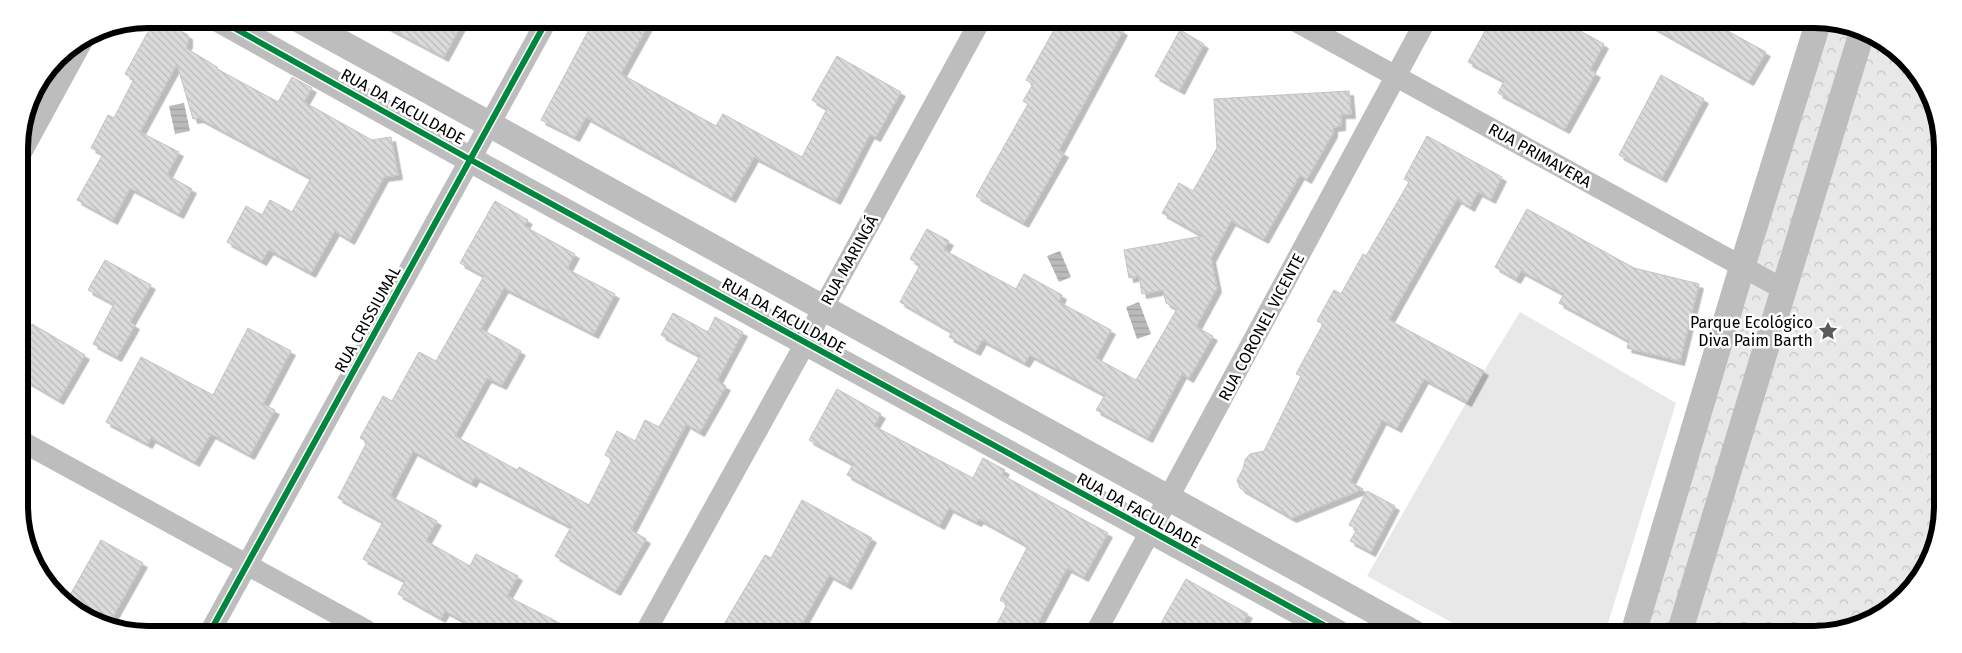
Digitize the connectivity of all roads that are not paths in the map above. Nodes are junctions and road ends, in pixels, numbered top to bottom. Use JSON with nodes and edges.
{"nodes":[{"id":1,"x":234,"y":28,"type":"edge"},
{"id":2,"x":314,"y":28,"type":"edge"},
{"id":3,"x":543,"y":28,"type":"edge"},
{"id":4,"x":976,"y":28,"type":"edge"},
{"id":5,"x":1309,"y":28,"type":"edge"},
{"id":6,"x":1422,"y":28,"type":"edge"},
{"id":7,"x":1816,"y":28,"type":"edge"},
{"id":8,"x":1861,"y":36,"type":"edge"},
{"id":9,"x":78,"y":50,"type":"edge"},
{"id":10,"x":1395,"y":76,"type":"junction"},
{"id":11,"x":489,"y":124,"type":"junction"},
{"id":12,"x":28,"y":141,"type":"edge"},
{"id":13,"x":471,"y":160,"type":"junction"},
{"id":14,"x":1742,"y":267,"type":"junction"},
{"id":15,"x":1782,"y":289,"type":"junction"},
{"id":16,"x":823,"y":308,"type":"junction"},
{"id":17,"x":806,"y":342,"type":"junction"},
{"id":18,"x":28,"y":445,"type":"edge"},
{"id":19,"x":1169,"y":498,"type":"junction"},
{"id":20,"x":1150,"y":532,"type":"junction"},
{"id":21,"x":247,"y":565,"type":"junction"},
{"id":22,"x":1100,"y":625,"type":"edge"},
{"id":23,"x":1324,"y":625,"type":"edge"},
{"id":24,"x":1400,"y":625,"type":"edge"},
{"id":25,"x":1636,"y":625,"type":"edge"},
{"id":26,"x":1682,"y":625,"type":"edge"},
{"id":27,"x":213,"y":626,"type":"edge"},
{"id":28,"x":358,"y":626,"type":"edge"},
{"id":29,"x":649,"y":626,"type":"edge"}],
"edges":[{"from":1,"to":13,"type":"street","name":"RUA DA FACULDADE"},
{"from":2,"to":11,"type":"street","name":"RUA DA FACULDADE"},
{"from":3,"to":11,"type":"street","name":"RUA CRISSIUMAL"},
{"from":4,"to":16,"type":"street","name":"RUA MARINGÁ"},
{"from":5,"to":10,"type":"street","name":"RUA PRIMAVERA"},
{"from":6,"to":10,"type":"street","name":"RUA CORONEL VICENTE"},
{"from":7,"to":14,"type":"street"},
{"from":8,"to":15,"type":"street"},
{"from":9,"to":12,"type":"street"},
{"from":10,"to":14,"type":"street","name":"RUA PRIMAVERA"},
{"from":10,"to":19,"type":"street","name":"RUA CORONEL VICENTE"},
{"from":11,"to":13,"type":"street","name":"RUA CRISSIUMAL"},
{"from":11,"to":16,"type":"street","name":"RUA DA FACULDADE"},
{"from":13,"to":17,"type":"street","name":"RUA DA FACULDADE"},
{"from":13,"to":21,"type":"street","name":"RUA CRISSIUMAL"},
{"from":14,"to":15,"type":"street","name":"RUA PRIMAVERA"},
{"from":14,"to":25,"type":"street"},
{"from":15,"to":26,"type":"street"},
{"from":16,"to":17,"type":"street","name":"RUA MARINGÁ"},
{"from":16,"to":19,"type":"street","name":"RUA DA FACULDADE"},
{"from":17,"to":20,"type":"street","name":"RUA DA FACULDADE"},
{"from":17,"to":29,"type":"street","name":"RUA MARINGÁ"},
{"from":18,"to":21,"type":"street"},
{"from":19,"to":20,"type":"street","name":"RUA CORONEL VICENTE"},
{"from":19,"to":24,"type":"street","name":"RUA DA FACULDADE"},
{"from":20,"to":22,"type":"street","name":"RUA CORONEL VICENTE"},
{"from":20,"to":23,"type":"street","name":"RUA DA FACULDADE"},
{"from":21,"to":27,"type":"street","name":"RUA CRISSIUMAL"},
{"from":21,"to":28,"type":"street"}]}
